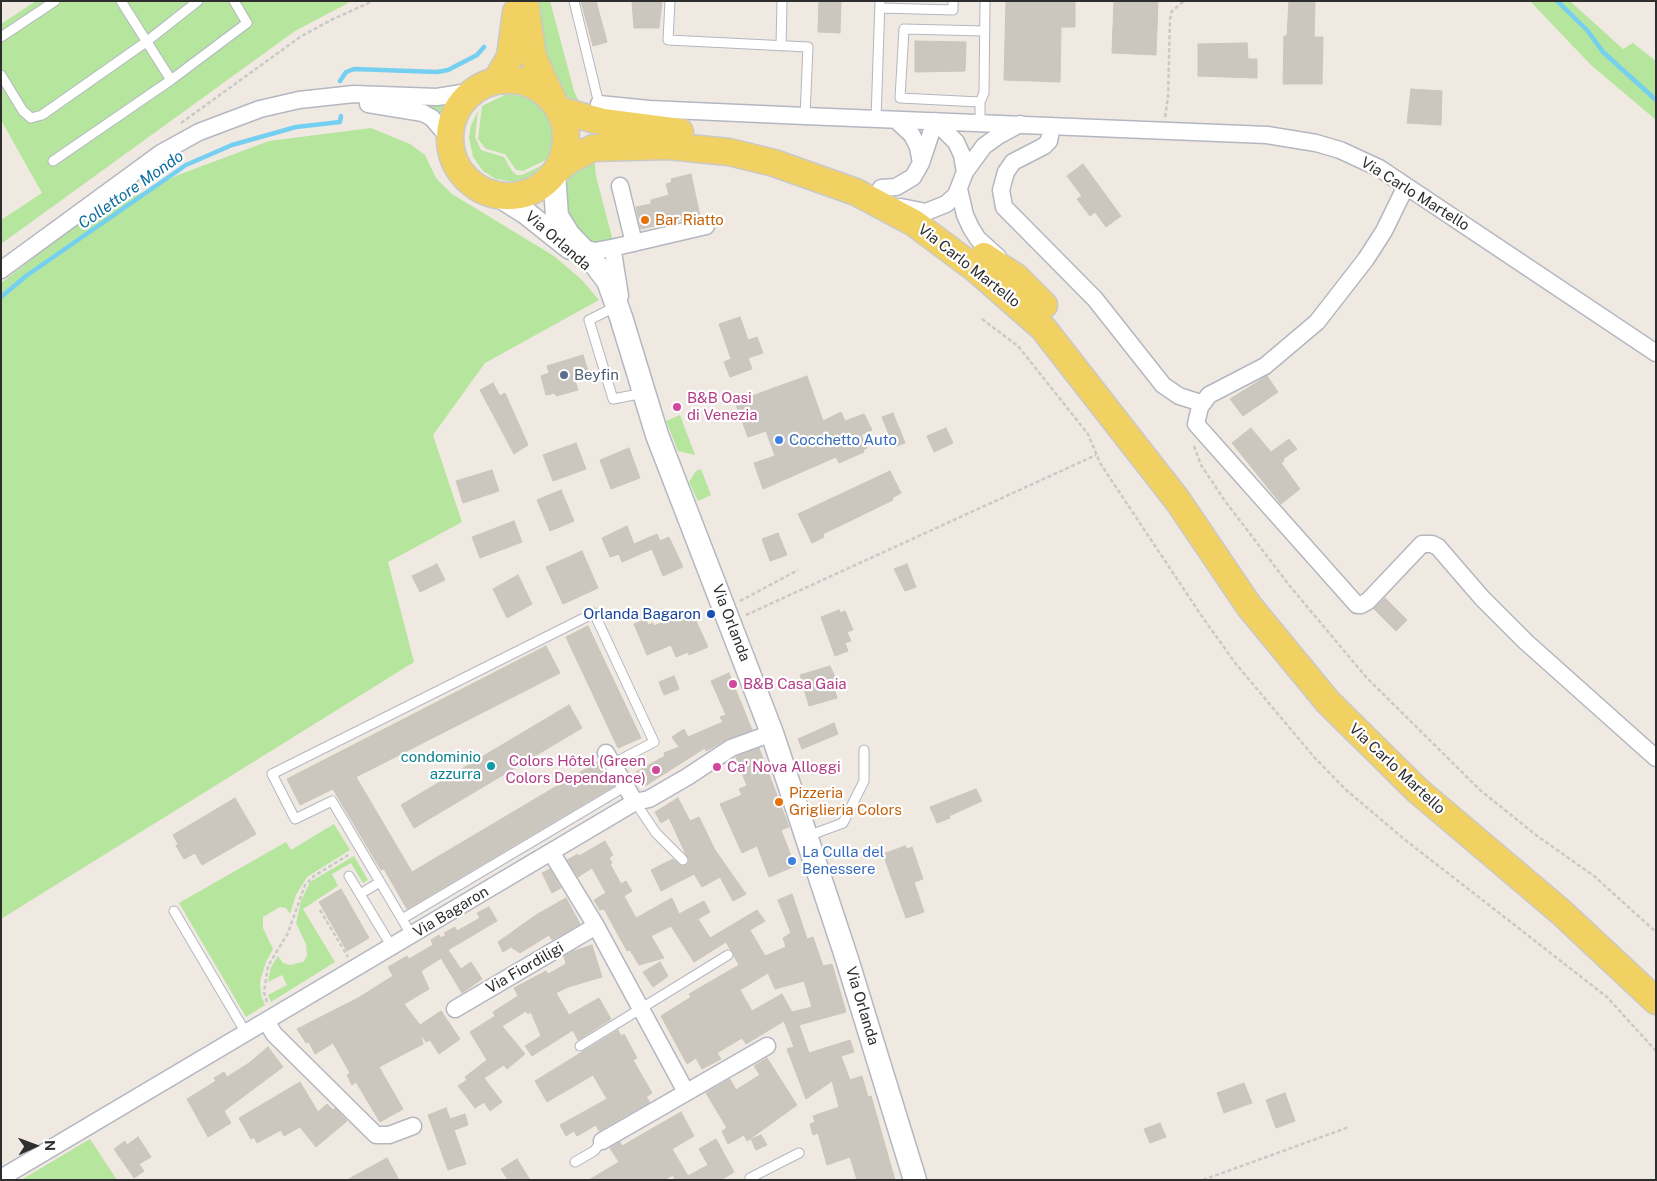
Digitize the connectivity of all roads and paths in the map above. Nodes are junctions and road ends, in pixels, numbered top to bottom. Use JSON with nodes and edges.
{"nodes":[{"id":1,"x":55,"y":1,"type":"edge"},
{"id":2,"x":122,"y":1,"type":"edge"},
{"id":3,"x":198,"y":1,"type":"edge"},
{"id":4,"x":234,"y":1,"type":"edge"},
{"id":5,"x":516,"y":1,"type":"edge"},
{"id":6,"x":525,"y":1,"type":"edge"},
{"id":7,"x":574,"y":1,"type":"edge"},
{"id":8,"x":670,"y":1,"type":"edge"},
{"id":9,"x":782,"y":1,"type":"edge"},
{"id":10,"x":953,"y":1,"type":"edge"},
{"id":11,"x":985,"y":1,"type":"edge"},
{"id":12,"x":1184,"y":1,"type":"edge"},
{"id":13,"x":880,"y":4,"type":"edge"},
{"id":14,"x":984,"y":31,"type":"junction"},
{"id":15,"x":1,"y":37,"type":"edge"},
{"id":16,"x":146,"y":42,"type":"junction"},
{"id":17,"x":781,"y":46,"type":"junction"},
{"id":18,"x":1,"y":75,"type":"edge"},
{"id":19,"x":171,"y":80,"type":"junction"},
{"id":20,"x":485,"y":86,"type":"junction"},
{"id":21,"x":334,"y":97,"type":"junction"},
{"id":22,"x":980,"y":102,"type":"junction"},
{"id":23,"x":599,"y":104,"type":"joint"},
{"id":24,"x":556,"y":106,"type":"junction"},
{"id":25,"x":805,"y":116,"type":"junction"},
{"id":26,"x":1165,"y":116,"type":"dead end"},
{"id":27,"x":876,"y":119,"type":"junction"},
{"id":28,"x":896,"y":120,"type":"junction"},
{"id":29,"x":980,"y":122,"type":"junction"},
{"id":30,"x":1022,"y":124,"type":"junction"},
{"id":31,"x":1052,"y":126,"type":"junction"},
{"id":32,"x":450,"y":139,"type":"junction"},
{"id":33,"x":741,"y":155,"type":"junction"},
{"id":34,"x":53,"y":161,"type":"dead end"},
{"id":35,"x":921,"y":163,"type":"junction"},
{"id":36,"x":970,"y":166,"type":"junction"},
{"id":37,"x":554,"y":173,"type":"junction"},
{"id":38,"x":620,"y":186,"type":"dead end"},
{"id":39,"x":1406,"y":186,"type":"junction"},
{"id":40,"x":881,"y":188,"type":"junction"},
{"id":41,"x":960,"y":189,"type":"junction"},
{"id":42,"x":496,"y":194,"type":"junction"},
{"id":43,"x":926,"y":212,"type":"junction"},
{"id":44,"x":706,"y":226,"type":"dead end"},
{"id":45,"x":634,"y":243,"type":"junction"},
{"id":46,"x":582,"y":248,"type":"junction"},
{"id":47,"x":616,"y":248,"type":"junction"},
{"id":48,"x":1,"y":270,"type":"edge"},
{"id":49,"x":1016,"y":277,"type":"junction"},
{"id":50,"x":617,"y":306,"type":"junction"},
{"id":51,"x":1656,"y":353,"type":"edge"},
{"id":52,"x":644,"y":392,"type":"junction"},
{"id":53,"x":1201,"y":404,"type":"junction"},
{"id":54,"x":1196,"y":424,"type":"junction"},
{"id":55,"x":1096,"y":455,"type":"dead end"},
{"id":56,"x":1178,"y":501,"type":"junction"},
{"id":57,"x":798,"y":570,"type":"dead end"},
{"id":58,"x":728,"y":615,"type":"junction"},
{"id":59,"x":772,"y":733,"type":"junction"},
{"id":60,"x":864,"y":750,"type":"dead end"},
{"id":61,"x":609,"y":758,"type":"joint"},
{"id":62,"x":1656,"y":758,"type":"edge"},
{"id":63,"x":626,"y":786,"type":"junction"},
{"id":64,"x":635,"y":802,"type":"junction"},
{"id":65,"x":808,"y":836,"type":"junction"},
{"id":66,"x":360,"y":848,"type":"junction"},
{"id":67,"x":552,"y":852,"type":"junction"},
{"id":68,"x":683,"y":860,"type":"dead end"},
{"id":69,"x":349,"y":876,"type":"dead end"},
{"id":70,"x":380,"y":882,"type":"junction"},
{"id":71,"x":360,"y":894,"type":"junction"},
{"id":72,"x":320,"y":910,"type":"dead end"},
{"id":73,"x":174,"y":911,"type":"dead end"},
{"id":74,"x":402,"y":919,"type":"junction"},
{"id":75,"x":596,"y":926,"type":"junction"},
{"id":76,"x":1656,"y":932,"type":"edge"},
{"id":77,"x":412,"y":936,"type":"junction"},
{"id":78,"x":392,"y":947,"type":"junction"},
{"id":79,"x":728,"y":955,"type":"dead end"},
{"id":80,"x":348,"y":958,"type":"dead end"},
{"id":81,"x":1656,"y":1001,"type":"edge"},
{"id":82,"x":639,"y":1008,"type":"junction"},
{"id":83,"x":455,"y":1009,"type":"dead end"},
{"id":84,"x":267,"y":1014,"type":"junction"},
{"id":85,"x":246,"y":1033,"type":"junction"},
{"id":86,"x":580,"y":1046,"type":"dead end"},
{"id":87,"x":767,"y":1046,"type":"dead end"},
{"id":88,"x":686,"y":1092,"type":"junction"},
{"id":89,"x":413,"y":1126,"type":"dead end"},
{"id":90,"x":1349,"y":1127,"type":"dead end"},
{"id":91,"x":602,"y":1142,"type":"joint"},
{"id":92,"x":799,"y":1153,"type":"dead end"},
{"id":93,"x":575,"y":1162,"type":"dead end"},
{"id":94,"x":1,"y":1178,"type":"edge"},
{"id":95,"x":752,"y":1180,"type":"edge"},
{"id":96,"x":915,"y":1180,"type":"edge"},
{"id":97,"x":1203,"y":1180,"type":"edge"}],
"edges":[{"from":1,"to":15,"type":"lane"},
{"from":2,"to":16,"type":"lane"},
{"from":3,"to":16,"type":"lane"},
{"from":4,"to":19,"type":"lane"},
{"from":5,"to":20,"type":"main road"},
{"from":6,"to":24,"type":"main road"},
{"from":7,"to":23,"type":"lane"},
{"from":8,"to":17,"type":"lane"},
{"from":9,"to":17,"type":"lane"},
{"from":10,"to":13,"type":"lane"},
{"from":11,"to":14,"type":"lane"},
{"from":12,"to":26,"type":"path"},
{"from":13,"to":27,"type":"lane"},
{"from":14,"to":22,"type":"lane"},
{"from":14,"to":22,"type":"lane"},
{"from":16,"to":18,"type":"lane"},
{"from":16,"to":19,"type":"lane"},
{"from":17,"to":25,"type":"lane"},
{"from":19,"to":34,"type":"lane"},
{"from":20,"to":21,"type":"street"},
{"from":20,"to":24,"type":"main road"},
{"from":20,"to":32,"type":"main road"},
{"from":21,"to":32,"type":"street"},
{"from":21,"to":48,"type":"street"},
{"from":22,"to":29,"type":"lane"},
{"from":23,"to":25,"type":"street","name":"Via Carlo Martello"},
{"from":24,"to":37,"type":"main road"},
{"from":24,"to":40,"type":"main road","name":"Via Carlo Martello"},
{"from":25,"to":27,"type":"street","name":"Via Carlo Martello"},
{"from":27,"to":28,"type":"street","name":"Via Carlo Martello"},
{"from":28,"to":29,"type":"street","name":"Via Carlo Martello"},
{"from":28,"to":35,"type":"street"},
{"from":29,"to":30,"type":"street","name":"Via Carlo Martello"},
{"from":29,"to":36,"type":"street"},
{"from":30,"to":31,"type":"street","name":"Via Carlo Martello"},
{"from":30,"to":36,"type":"street","name":"Via Carlo Martello"},
{"from":31,"to":39,"type":"street","name":"Via Carlo Martello"},
{"from":31,"to":53,"type":"street"},
{"from":32,"to":42,"type":"main road"},
{"from":33,"to":37,"type":"main road","name":"Via Carlo Martello"},
{"from":33,"to":43,"type":"street","name":"Via Carlo Martello"},
{"from":33,"to":56,"type":"main road","name":"Via Carlo Martello"},
{"from":35,"to":36,"type":"street"},
{"from":35,"to":40,"type":"street"},
{"from":36,"to":41,"type":"street","name":"Via Carlo Martello"},
{"from":37,"to":42,"type":"main road"},
{"from":37,"to":46,"type":"main road","name":"Via Orlanda"},
{"from":38,"to":45,"type":"street"},
{"from":39,"to":51,"type":"street","name":"Via Carlo Martello"},
{"from":39,"to":53,"type":"street"},
{"from":40,"to":43,"type":"main road","name":"Via Carlo Martello"},
{"from":41,"to":43,"type":"street","name":"Via Carlo Martello"},
{"from":41,"to":49,"type":"street","name":"Via Carlo Martello"},
{"from":42,"to":50,"type":"main road","name":"Via Orlanda"},
{"from":43,"to":49,"type":"main road","name":"Via Carlo Martello"},
{"from":44,"to":45,"type":"street"},
{"from":45,"to":47,"type":"street"},
{"from":46,"to":47,"type":"street"},
{"from":46,"to":50,"type":"main road","name":"Via Orlanda"},
{"from":47,"to":50,"type":"street"},
{"from":49,"to":56,"type":"main road","name":"Via Carlo Martello"},
{"from":50,"to":52,"type":"main road","name":"Via Orlanda"},
{"from":50,"to":52,"type":"lane"},
{"from":52,"to":58,"type":"main road","name":"Via Orlanda"},
{"from":53,"to":54,"type":"street"},
{"from":54,"to":62,"type":"street"},
{"from":54,"to":76,"type":"path"},
{"from":55,"to":58,"type":"path"},
{"from":56,"to":81,"type":"main road","name":"Via Carlo Martello"},
{"from":57,"to":58,"type":"path"},
{"from":58,"to":59,"type":"main road","name":"Via Orlanda"},
{"from":59,"to":64,"type":"street","name":"Via Bagaron"},
{"from":59,"to":65,"type":"main road","name":"Via Orlanda"},
{"from":60,"to":65,"type":"lane"},
{"from":61,"to":63,"type":"street"},
{"from":61,"to":66,"type":"lane"},
{"from":63,"to":64,"type":"street"},
{"from":63,"to":74,"type":"lane"},
{"from":64,"to":67,"type":"street","name":"Via Bagaron"},
{"from":64,"to":68,"type":"lane"},
{"from":65,"to":96,"type":"main road","name":"Via Orlanda"},
{"from":66,"to":70,"type":"lane"},
{"from":66,"to":84,"type":"path"},
{"from":67,"to":75,"type":"street"},
{"from":67,"to":77,"type":"street","name":"Via Bagaron"},
{"from":69,"to":71,"type":"lane"},
{"from":70,"to":71,"type":"lane"},
{"from":70,"to":74,"type":"lane"},
{"from":71,"to":78,"type":"lane"},
{"from":72,"to":80,"type":"path"},
{"from":73,"to":85,"type":"lane"},
{"from":74,"to":77,"type":"lane"},
{"from":75,"to":82,"type":"street"},
{"from":75,"to":83,"type":"street","name":"Via Fiordiligi"},
{"from":77,"to":78,"type":"street","name":"Via Bagaron"},
{"from":78,"to":84,"type":"street","name":"Via Bagaron"},
{"from":79,"to":82,"type":"lane"},
{"from":82,"to":86,"type":"lane"},
{"from":82,"to":88,"type":"street"},
{"from":84,"to":85,"type":"street","name":"Via Bagaron"},
{"from":84,"to":89,"type":"street"},
{"from":85,"to":94,"type":"street","name":"Via Bagaron"},
{"from":87,"to":88,"type":"street"},
{"from":88,"to":91,"type":"street"},
{"from":90,"to":97,"type":"path"},
{"from":91,"to":93,"type":"lane"},
{"from":92,"to":95,"type":"lane"}]}
